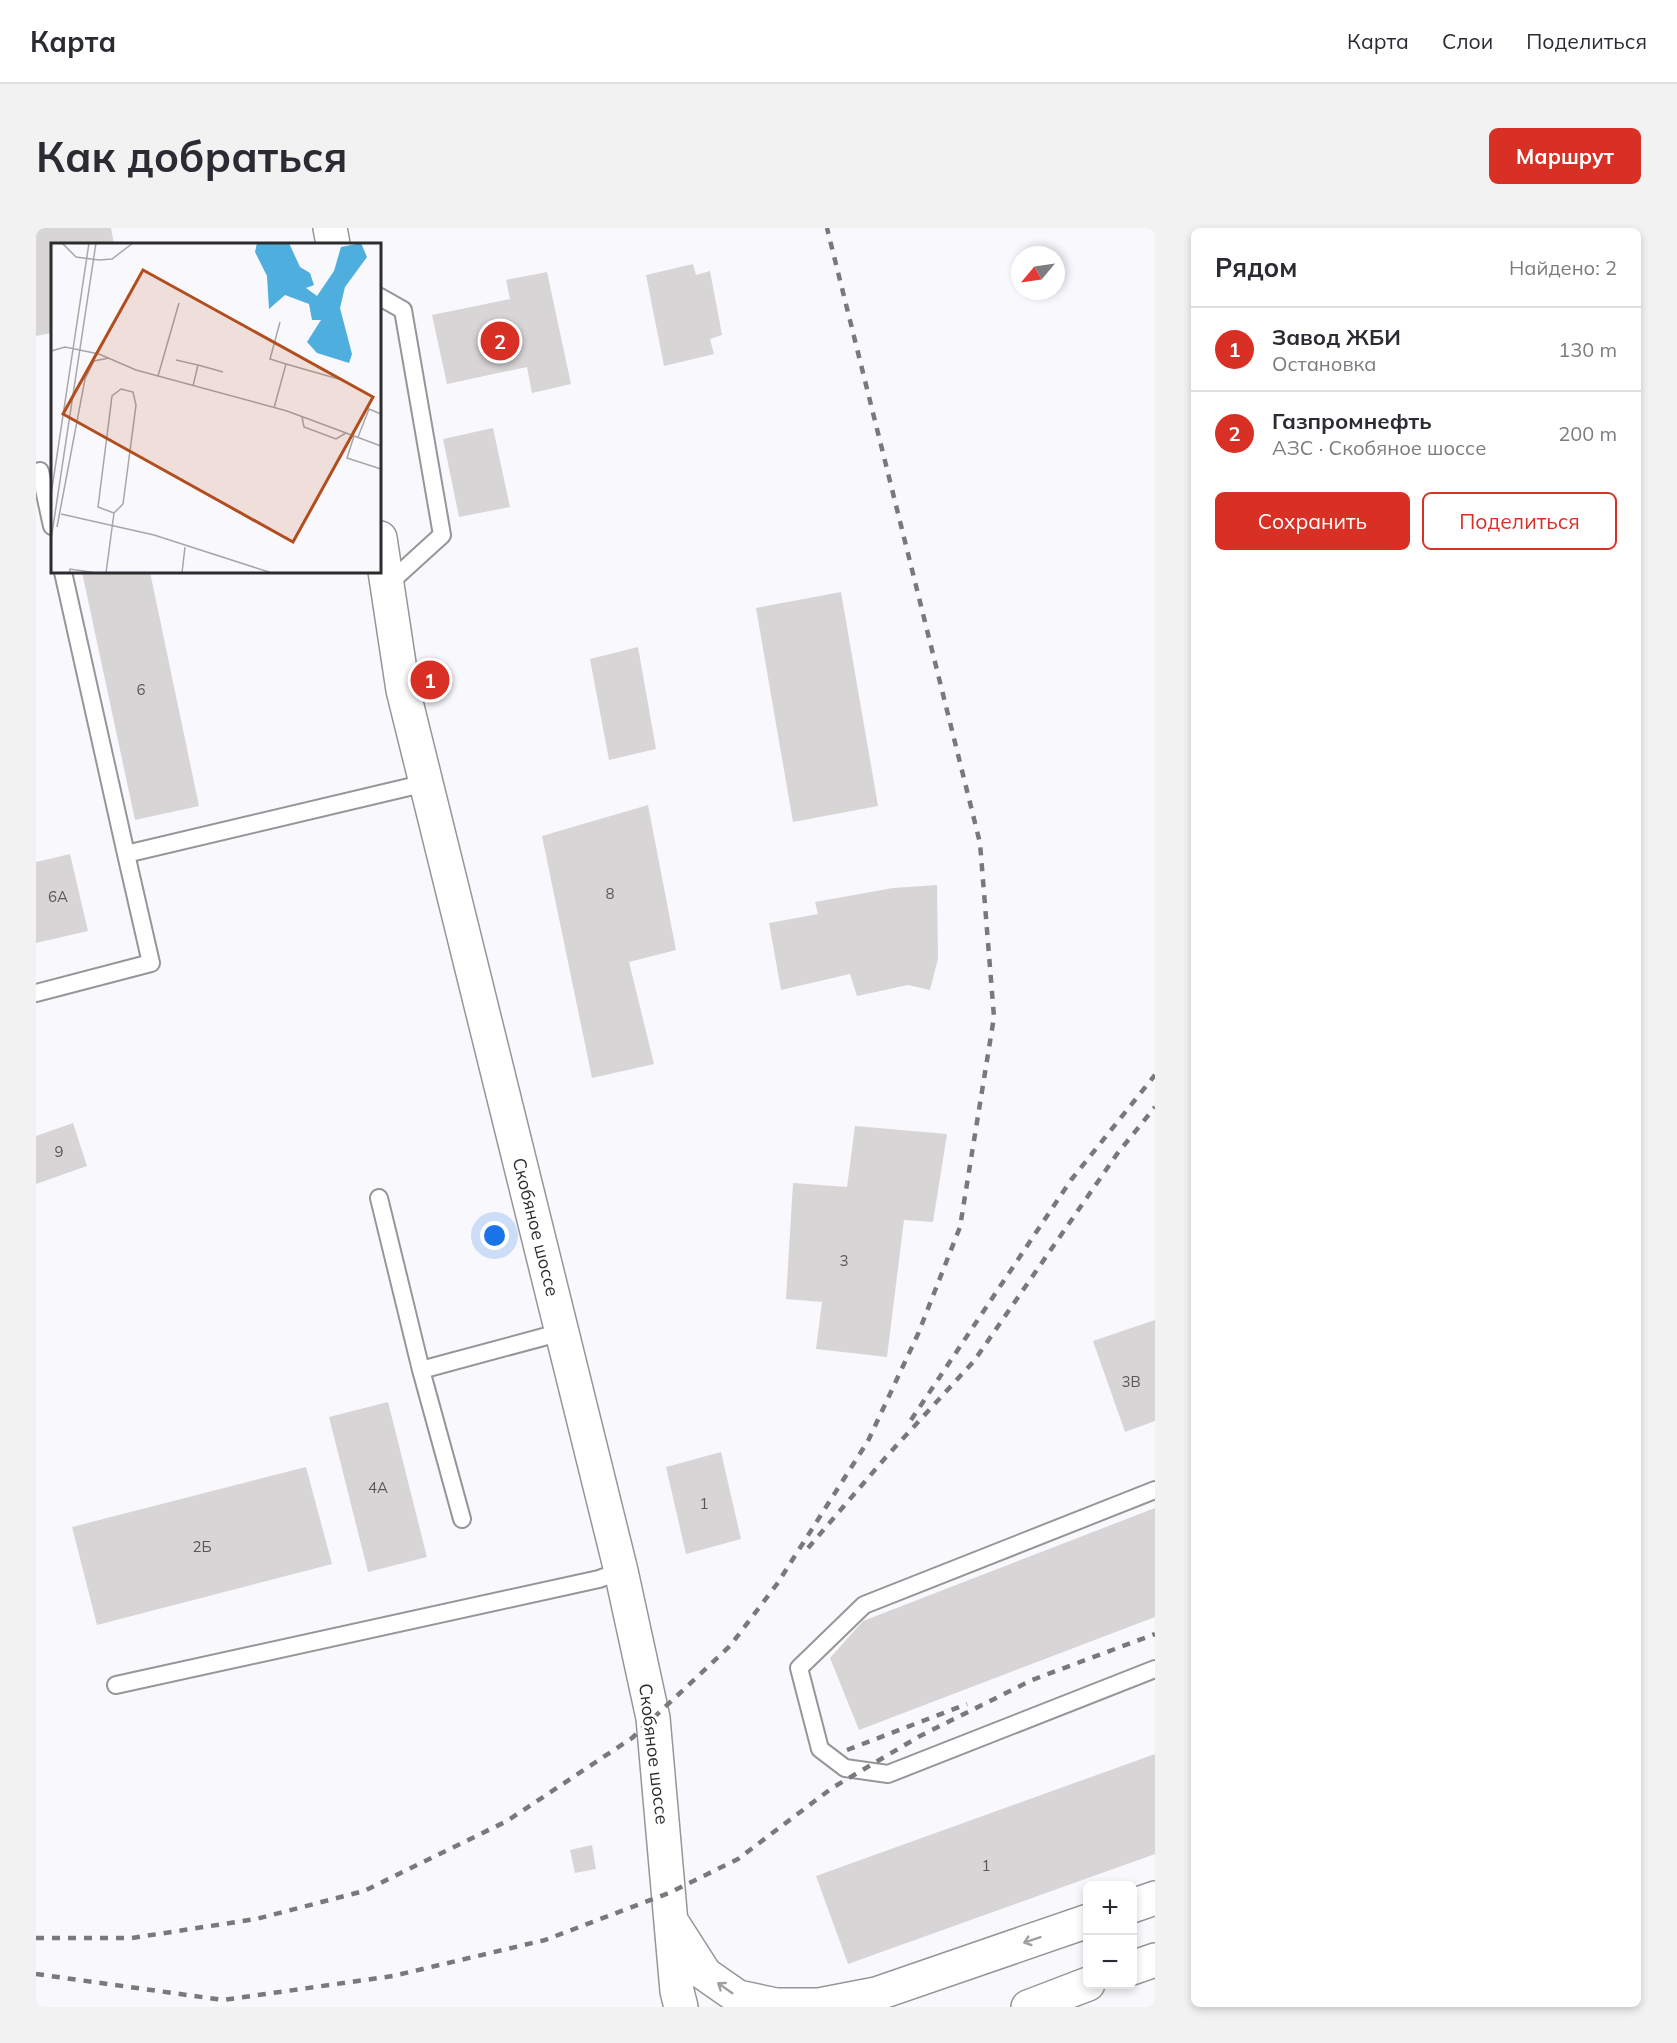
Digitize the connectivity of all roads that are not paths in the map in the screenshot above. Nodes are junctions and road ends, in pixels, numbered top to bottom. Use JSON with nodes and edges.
{"nodes":[{"id":1,"x":330,"y":228,"type":"edge"},
{"id":2,"x":333,"y":243,"type":"edge"},
{"id":3,"x":381,"y":298,"type":"edge"},
{"id":4,"x":40,"y":471,"type":"dead end"},
{"id":5,"x":51,"y":521,"type":"edge"},
{"id":6,"x":381,"y":545,"type":"edge"},
{"id":7,"x":63,"y":573,"type":"edge"},
{"id":8,"x":387,"y":585,"type":"junction"},
{"id":9,"x":426,"y":783,"type":"junction"},
{"id":10,"x":126,"y":854,"type":"junction"},
{"id":11,"x":36,"y":993,"type":"edge"},
{"id":12,"x":379,"y":1198,"type":"dead end"},
{"id":13,"x":562,"y":1332,"type":"junction"},
{"id":14,"x":421,"y":1370,"type":"junction"},
{"id":15,"x":1155,"y":1490,"type":"edge"},
{"id":16,"x":462,"y":1519,"type":"dead end"},
{"id":17,"x":621,"y":1571,"type":"junction"},
{"id":18,"x":1155,"y":1669,"type":"edge"},
{"id":19,"x":116,"y":1685,"type":"dead end"},
{"id":20,"x":1155,"y":1898,"type":"edge"},
{"id":21,"x":1137,"y":1904,"type":"edge"},
{"id":22,"x":670,"y":1920,"type":"junction"},
{"id":23,"x":1083,"y":1923,"type":"edge"},
{"id":24,"x":1155,"y":1960,"type":"edge"},
{"id":25,"x":1137,"y":1966,"type":"edge"},
{"id":26,"x":1083,"y":1986,"type":"edge"},
{"id":27,"x":681,"y":2007,"type":"edge"},
{"id":28,"x":1028,"y":2007,"type":"edge"}],
"edges":[{"from":1,"to":2,"type":"main road"},
{"from":3,"to":8,"type":"lane"},
{"from":4,"to":5,"type":"lane"},
{"from":6,"to":8,"type":"main road","name":"Скобяное шоссе"},
{"from":7,"to":10,"type":"lane"},
{"from":8,"to":9,"type":"main road","name":"Скобяное шоссе"},
{"from":9,"to":10,"type":"lane"},
{"from":9,"to":13,"type":"main road","name":"Скобяное шоссе"},
{"from":10,"to":11,"type":"lane"},
{"from":12,"to":14,"type":"lane"},
{"from":13,"to":14,"type":"lane"},
{"from":13,"to":17,"type":"main road","name":"Скобяное шоссе"},
{"from":14,"to":16,"type":"lane"},
{"from":15,"to":18,"type":"lane"},
{"from":17,"to":19,"type":"lane"},
{"from":17,"to":22,"type":"main road","name":"Скобяное шоссе"},
{"from":20,"to":21,"type":"main road"},
{"from":23,"to":22,"type":"main road","one_way":true},
{"from":22,"to":27,"type":"main road","name":"Скобяное шоссе"},
{"from":24,"to":25,"type":"main road"},
{"from":26,"to":28,"type":"main road"}]}
